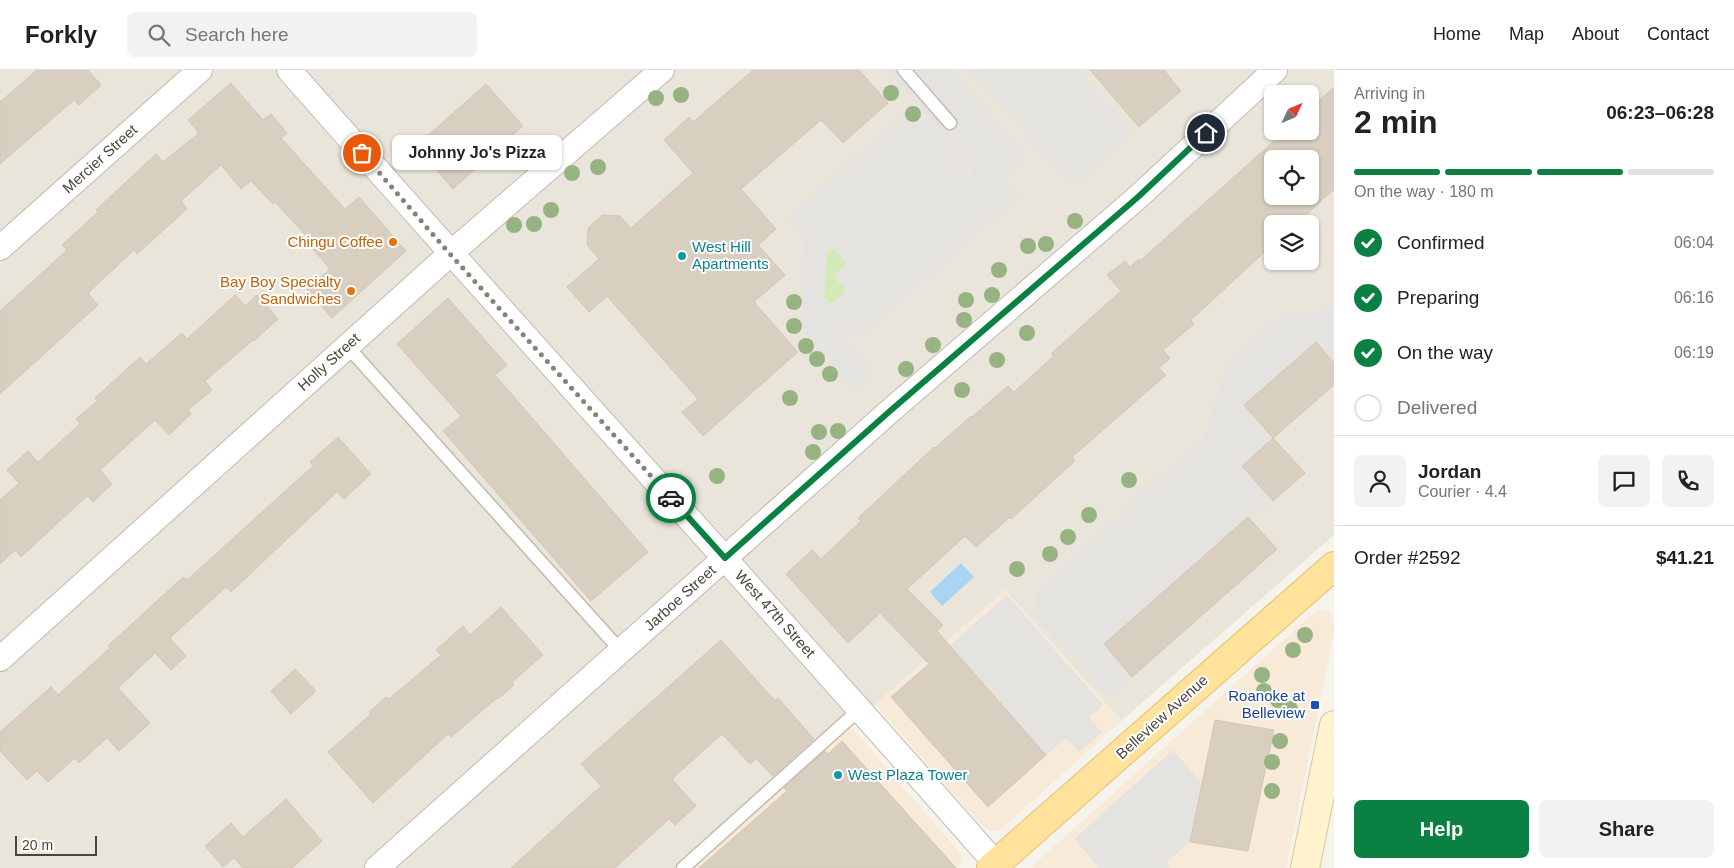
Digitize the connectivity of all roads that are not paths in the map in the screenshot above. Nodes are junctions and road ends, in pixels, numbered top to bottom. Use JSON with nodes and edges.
{"nodes":[{"id":1,"x":200,"y":70,"type":"edge"},
{"id":2,"x":289,"y":70,"type":"edge"},
{"id":3,"x":662,"y":70,"type":"edge"},
{"id":4,"x":904,"y":70,"type":"edge"},
{"id":5,"x":1275,"y":70,"type":"edge"},
{"id":6,"x":950,"y":123,"type":"dead end"},
{"id":7,"x":0,"y":248,"type":"edge"},
{"id":8,"x":450,"y":254,"type":"junction"},
{"id":9,"x":347,"y":346,"type":"junction"},
{"id":10,"x":725,"y":558,"type":"junction"},
{"id":11,"x":1334,"y":566,"type":"edge"},
{"id":12,"x":621,"y":651,"type":"junction"},
{"id":13,"x":0,"y":658,"type":"edge"},
{"id":14,"x":860,"y":709,"type":"junction"},
{"id":15,"x":1334,"y":725,"type":"edge"},
{"id":16,"x":996,"y":867,"type":"edge"},
{"id":17,"x":376,"y":868,"type":"edge"},
{"id":18,"x":683,"y":868,"type":"edge"},
{"id":19,"x":1305,"y":868,"type":"edge"}],
"edges":[{"from":1,"to":7,"type":"street","name":"Mercier Street"},
{"from":2,"to":8,"type":"street","name":"West 47th Street"},
{"from":3,"to":8,"type":"street","name":"Holly Street"},
{"from":4,"to":6,"type":"lane"},
{"from":5,"to":10,"type":"street","name":"Jarboe Street"},
{"from":8,"to":9,"type":"street","name":"Holly Street"},
{"from":8,"to":10,"type":"street","name":"West 47th Street"},
{"from":9,"to":12,"type":"lane"},
{"from":9,"to":13,"type":"street","name":"Holly Street"},
{"from":10,"to":12,"type":"street","name":"Jarboe Street"},
{"from":10,"to":14,"type":"street","name":"West 47th Street"},
{"from":11,"to":16,"type":"main road","name":"Belleview Avenue"},
{"from":12,"to":17,"type":"street","name":"Jarboe Street"},
{"from":14,"to":16,"type":"street","name":"West 47th Street"},
{"from":14,"to":18,"type":"lane"},
{"from":15,"to":19,"type":"street"}]}
